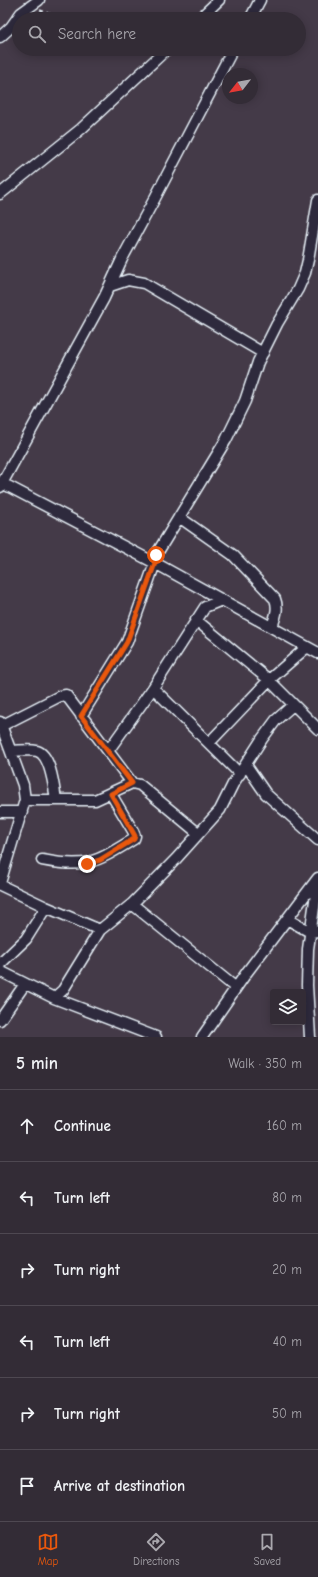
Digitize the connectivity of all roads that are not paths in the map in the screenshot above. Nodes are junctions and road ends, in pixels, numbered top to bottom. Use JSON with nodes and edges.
{"nodes":[{"id":1,"x":219,"y":0,"type":"edge"},
{"id":2,"x":260,"y":0,"type":"edge"},
{"id":3,"x":35,"y":3,"type":"edge"},
{"id":4,"x":22,"y":12,"type":"edge"},
{"id":5,"x":206,"y":12,"type":"edge"},
{"id":6,"x":254,"y":12,"type":"edge"},
{"id":7,"x":12,"y":26,"type":"edge"},
{"id":8,"x":0,"y":37,"type":"edge"},
{"id":9,"x":159,"y":56,"type":"edge"},
{"id":10,"x":229,"y":56,"type":"edge"},
{"id":11,"x":0,"y":194,"type":"edge"},
{"id":12,"x":318,"y":200,"type":"edge"},
{"id":13,"x":110,"y":286,"type":"junction"},
{"id":14,"x":263,"y":353,"type":"junction"},
{"id":15,"x":1,"y":484,"type":"edge"},
{"id":16,"x":179,"y":517,"type":"junction"},
{"id":17,"x":155,"y":563,"type":"junction"},
{"id":18,"x":202,"y":589,"type":"junction"},
{"id":19,"x":222,"y":600,"type":"junction"},
{"id":20,"x":205,"y":607,"type":"junction"},
{"id":21,"x":196,"y":620,"type":"junction"},
{"id":22,"x":272,"y":627,"type":"junction"},
{"id":23,"x":307,"y":647,"type":"junction"},
{"id":24,"x":318,"y":653,"type":"edge"},
{"id":25,"x":270,"y":680,"type":"junction"},
{"id":26,"x":153,"y":688,"type":"junction"},
{"id":27,"x":293,"y":705,"type":"junction"},
{"id":28,"x":81,"y":716,"type":"junction"},
{"id":29,"x":1,"y":724,"type":"edge"},
{"id":30,"x":318,"y":729,"type":"edge"},
{"id":31,"x":3,"y":739,"type":"edge"},
{"id":32,"x":209,"y":743,"type":"junction"},
{"id":33,"x":108,"y":750,"type":"junction"},
{"id":34,"x":11,"y":751,"type":"junction"},
{"id":35,"x":243,"y":770,"type":"junction"},
{"id":36,"x":132,"y":783,"type":"junction"},
{"id":37,"x":111,"y":794,"type":"junction"},
{"id":38,"x":25,"y":800,"type":"junction"},
{"id":39,"x":56,"y":800,"type":"junction"},
{"id":40,"x":0,"y":812,"type":"edge"},
{"id":41,"x":22,"y":812,"type":"junction"},
{"id":42,"x":198,"y":833,"type":"junction"},
{"id":43,"x":318,"y":840,"type":"edge"},
{"id":44,"x":42,"y":860,"type":"dead end"},
{"id":45,"x":318,"y":878,"type":"edge"},
{"id":46,"x":0,"y":884,"type":"edge"},
{"id":47,"x":132,"y":904,"type":"junction"},
{"id":48,"x":46,"y":907,"type":"junction"},
{"id":49,"x":287,"y":919,"type":"junction"},
{"id":50,"x":100,"y":930,"type":"junction"},
{"id":51,"x":314,"y":931,"type":"edge"},
{"id":52,"x":0,"y":964,"type":"edge"},
{"id":53,"x":0,"y":971,"type":"edge"},
{"id":54,"x":25,"y":984,"type":"junction"},
{"id":55,"x":236,"y":988,"type":"junction"},
{"id":56,"x":63,"y":990,"type":"junction"},
{"id":57,"x":54,"y":998,"type":"junction"},
{"id":58,"x":64,"y":1002,"type":"junction"},
{"id":59,"x":314,"y":1015,"type":"edge"},
{"id":60,"x":0,"y":1020,"type":"edge"},
{"id":61,"x":156,"y":1037,"type":"edge"},
{"id":62,"x":202,"y":1037,"type":"edge"},
{"id":63,"x":310,"y":1037,"type":"edge"}],
"edges":[{"from":1,"to":5,"type":"street"},
{"from":2,"to":6,"type":"street"},
{"from":3,"to":4,"type":"street"},
{"from":7,"to":8,"type":"street"},
{"from":9,"to":11,"type":"street"},
{"from":10,"to":13,"type":"street"},
{"from":12,"to":14,"type":"street"},
{"from":13,"to":14,"type":"street"},
{"from":13,"to":15,"type":"street"},
{"from":14,"to":16,"type":"street"},
{"from":15,"to":17,"type":"street"},
{"from":16,"to":17,"type":"street"},
{"from":16,"to":22,"type":"street"},
{"from":17,"to":18,"type":"street"},
{"from":17,"to":28,"type":"street"},
{"from":18,"to":19,"type":"street"},
{"from":18,"to":20,"type":"street"},
{"from":19,"to":20,"type":"street"},
{"from":19,"to":22,"type":"street"},
{"from":20,"to":21,"type":"street"},
{"from":21,"to":25,"type":"street"},
{"from":21,"to":26,"type":"street"},
{"from":22,"to":23,"type":"street"},
{"from":23,"to":24,"type":"street"},
{"from":23,"to":25,"type":"street"},
{"from":25,"to":27,"type":"street"},
{"from":25,"to":32,"type":"street"},
{"from":26,"to":32,"type":"street"},
{"from":26,"to":33,"type":"street"},
{"from":27,"to":30,"type":"street"},
{"from":27,"to":35,"type":"street"},
{"from":28,"to":29,"type":"street"},
{"from":28,"to":33,"type":"street"},
{"from":29,"to":31,"type":"street"},
{"from":31,"to":34,"type":"street"},
{"from":32,"to":35,"type":"street"},
{"from":33,"to":36,"type":"street"},
{"from":34,"to":38,"type":"street"},
{"from":34,"to":39,"type":"street"},
{"from":35,"to":42,"type":"street"},
{"from":35,"to":43,"type":"street"},
{"from":36,"to":37,"type":"street"},
{"from":36,"to":42,"type":"street"},
{"from":37,"to":39,"type":"street"},
{"from":37,"to":44,"type":"street"},
{"from":38,"to":39,"type":"street"},
{"from":38,"to":41,"type":"street"},
{"from":40,"to":41,"type":"street"},
{"from":41,"to":46,"type":"street"},
{"from":42,"to":47,"type":"street"},
{"from":45,"to":49,"type":"street"},
{"from":45,"to":51,"type":"street"},
{"from":46,"to":48,"type":"street"},
{"from":47,"to":50,"type":"street"},
{"from":47,"to":55,"type":"street"},
{"from":48,"to":50,"type":"street"},
{"from":48,"to":52,"type":"street"},
{"from":49,"to":51,"type":"street"},
{"from":49,"to":55,"type":"street"},
{"from":50,"to":56,"type":"street"},
{"from":51,"to":59,"type":"street"},
{"from":53,"to":54,"type":"street"},
{"from":54,"to":57,"type":"street"},
{"from":54,"to":60,"type":"street"},
{"from":55,"to":62,"type":"street"},
{"from":56,"to":57,"type":"street"},
{"from":56,"to":58,"type":"street"},
{"from":57,"to":58,"type":"street"},
{"from":58,"to":61,"type":"street"},
{"from":59,"to":63,"type":"street"}]}
